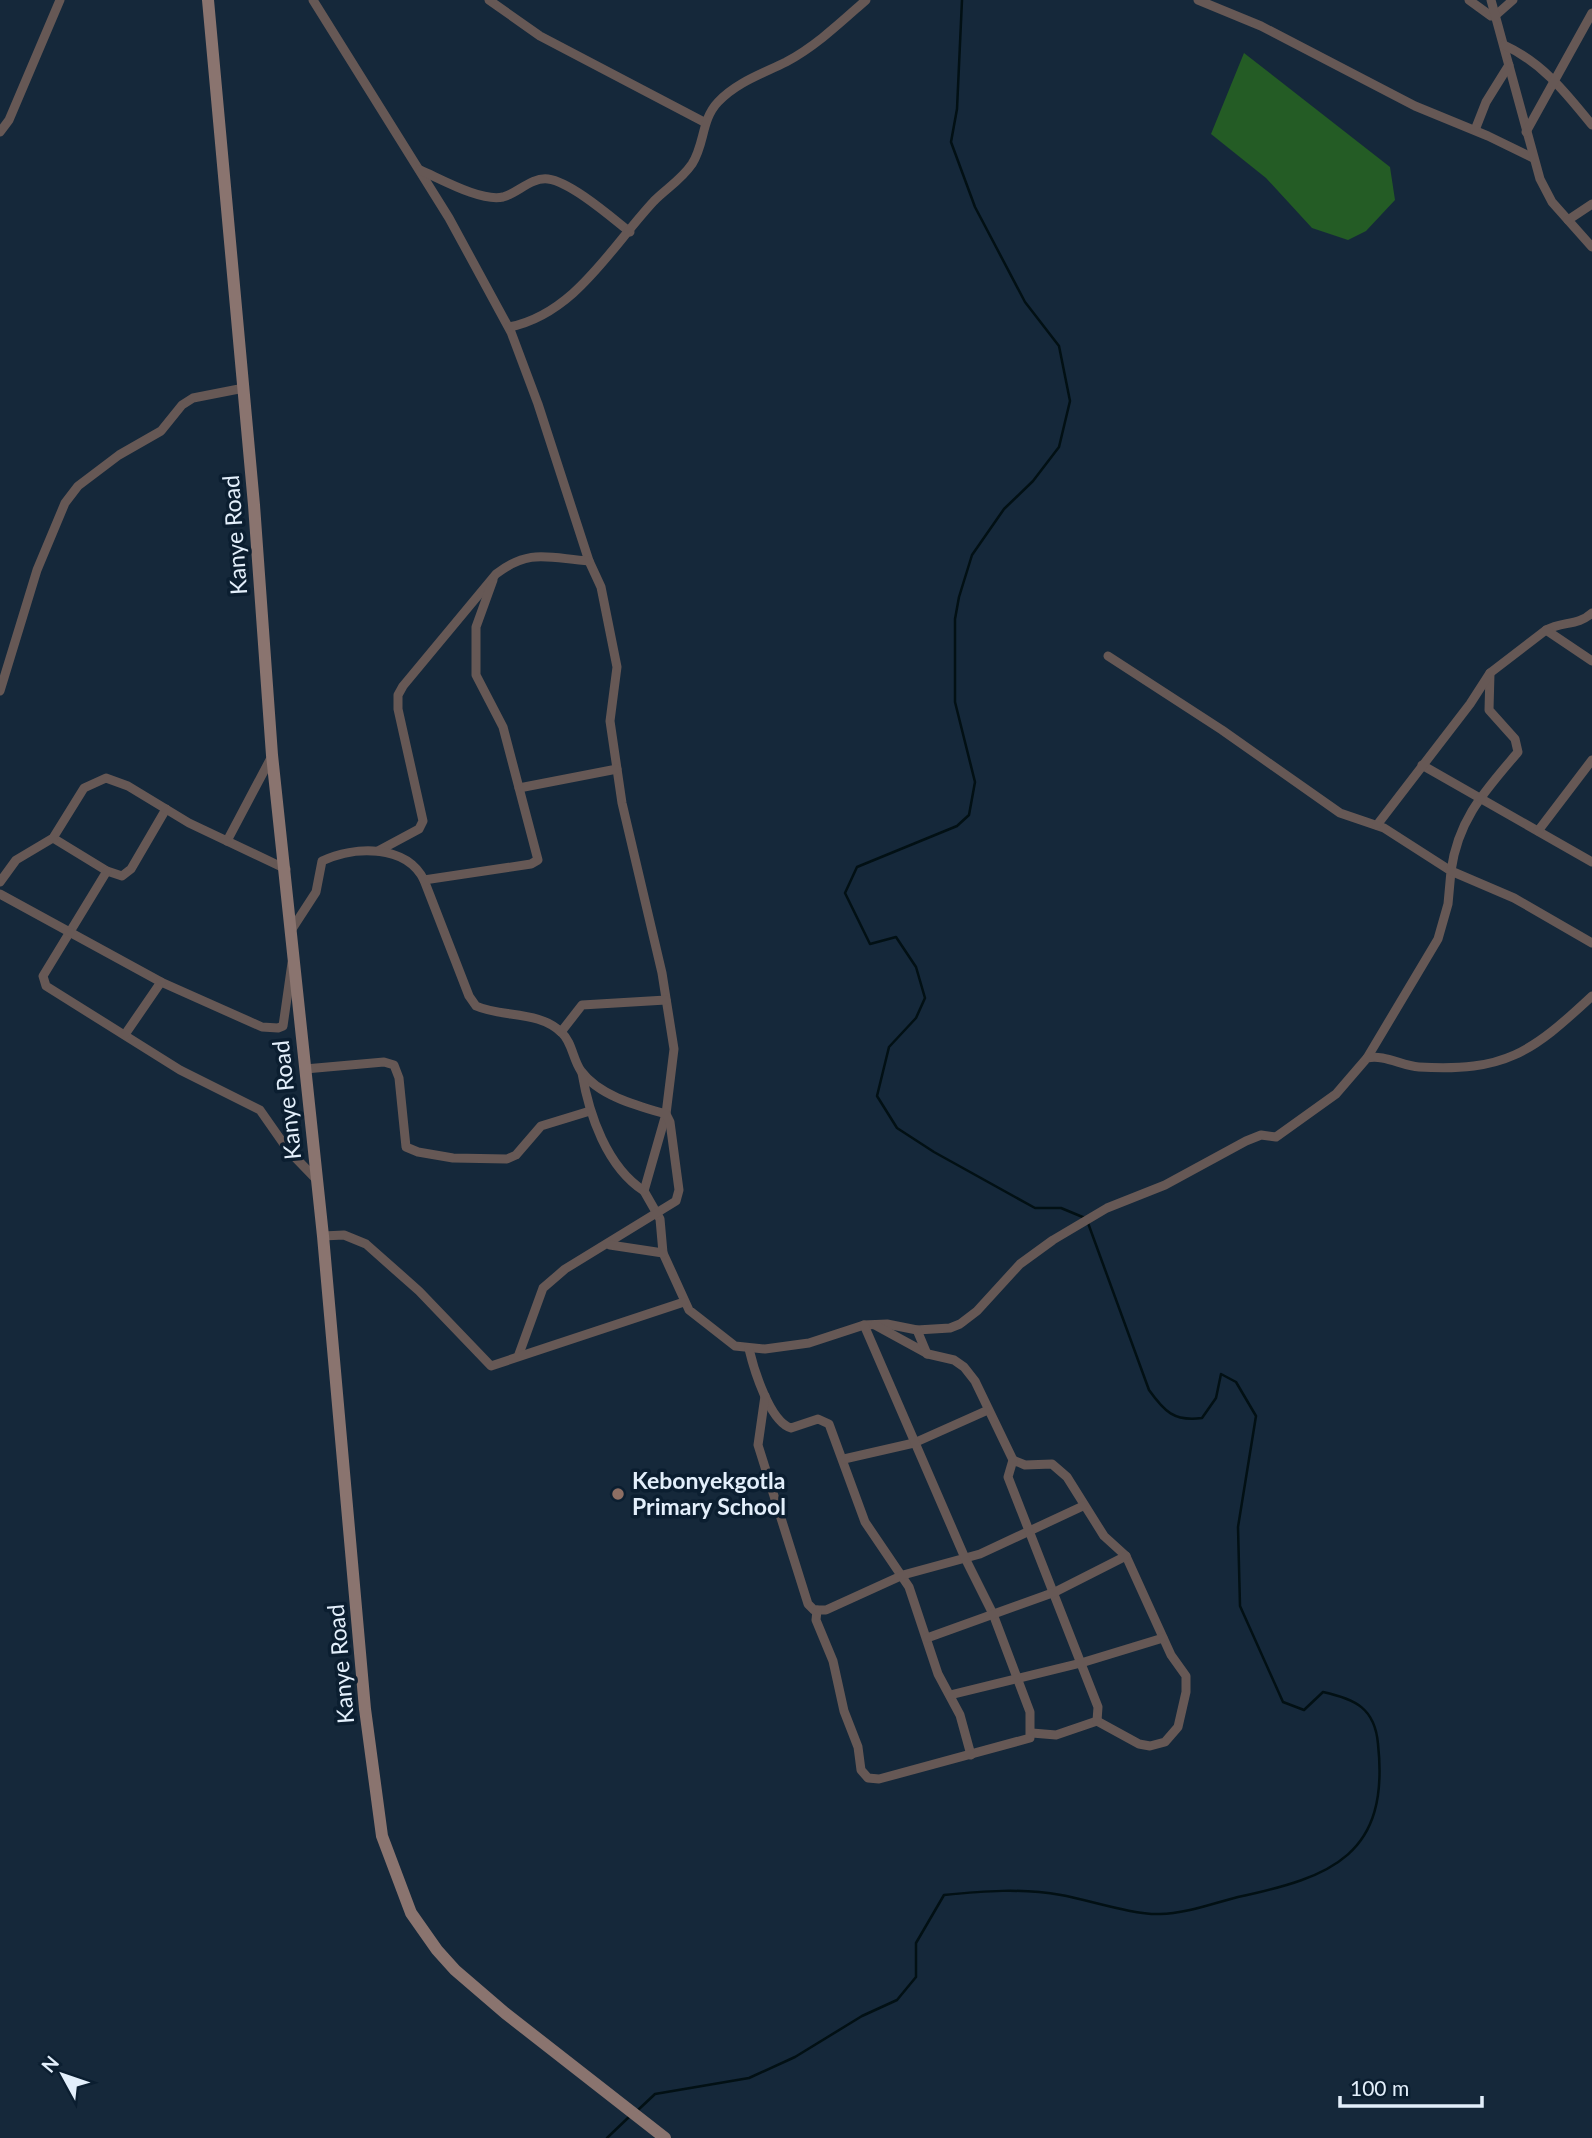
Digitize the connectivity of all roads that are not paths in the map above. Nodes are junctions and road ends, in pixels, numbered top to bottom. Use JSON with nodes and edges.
{"nodes":[{"id":1,"x":60,"y":0,"type":"edge"},
{"id":2,"x":208,"y":0,"type":"edge"},
{"id":3,"x":313,"y":0,"type":"edge"},
{"id":4,"x":489,"y":0,"type":"edge"},
{"id":5,"x":866,"y":0,"type":"edge"},
{"id":6,"x":1198,"y":0,"type":"edge"},
{"id":7,"x":1469,"y":0,"type":"edge"},
{"id":8,"x":1491,"y":0,"type":"edge"},
{"id":9,"x":1513,"y":0,"type":"edge"},
{"id":10,"x":1592,"y":13,"type":"edge"},
{"id":11,"x":1496,"y":15,"type":"junction"},
{"id":12,"x":1504,"y":45,"type":"junction"},
{"id":13,"x":1509,"y":65,"type":"junction"},
{"id":14,"x":1555,"y":79,"type":"junction"},
{"id":15,"x":704,"y":122,"type":"junction"},
{"id":16,"x":1592,"y":125,"type":"edge"},
{"id":17,"x":1475,"y":130,"type":"junction"},
{"id":18,"x":0,"y":132,"type":"edge"},
{"id":19,"x":1526,"y":132,"type":"junction"},
{"id":20,"x":1533,"y":158,"type":"junction"},
{"id":21,"x":420,"y":170,"type":"junction"},
{"id":22,"x":1592,"y":204,"type":"edge"},
{"id":23,"x":1568,"y":220,"type":"junction"},
{"id":24,"x":630,"y":232,"type":"junction"},
{"id":25,"x":1592,"y":247,"type":"edge"},
{"id":26,"x":509,"y":327,"type":"junction"},
{"id":27,"x":244,"y":388,"type":"junction"},
{"id":28,"x":589,"y":561,"type":"junction"},
{"id":29,"x":496,"y":574,"type":"junction"},
{"id":30,"x":1592,"y":613,"type":"edge"},
{"id":31,"x":1546,"y":630,"type":"junction"},
{"id":32,"x":1108,"y":656,"type":"dead end"},
{"id":33,"x":1592,"y":661,"type":"edge"},
{"id":34,"x":1490,"y":673,"type":"junction"},
{"id":35,"x":0,"y":691,"type":"edge"},
{"id":36,"x":272,"y":755,"type":"junction"},
{"id":37,"x":1592,"y":760,"type":"edge"},
{"id":38,"x":1422,"y":765,"type":"junction"},
{"id":39,"x":617,"y":769,"type":"junction"},
{"id":40,"x":519,"y":788,"type":"junction"},
{"id":41,"x":1481,"y":797,"type":"junction"},
{"id":42,"x":166,"y":809,"type":"junction"},
{"id":43,"x":1377,"y":825,"type":"junction"},
{"id":44,"x":1538,"y":831,"type":"junction"},
{"id":45,"x":53,"y":838,"type":"junction"},
{"id":46,"x":227,"y":841,"type":"junction"},
{"id":47,"x":378,"y":851,"type":"junction"},
{"id":48,"x":1592,"y":862,"type":"edge"},
{"id":49,"x":286,"y":869,"type":"junction"},
{"id":50,"x":107,"y":871,"type":"junction"},
{"id":51,"x":1451,"y":871,"type":"junction"},
{"id":52,"x":424,"y":880,"type":"junction"},
{"id":53,"x":0,"y":882,"type":"edge"},
{"id":54,"x":0,"y":894,"type":"edge"},
{"id":55,"x":292,"y":929,"type":"junction"},
{"id":56,"x":69,"y":930,"type":"junction"},
{"id":57,"x":1592,"y":943,"type":"edge"},
{"id":58,"x":294,"y":955,"type":"junction"},
{"id":59,"x":161,"y":982,"type":"junction"},
{"id":60,"x":1592,"y":996,"type":"edge"},
{"id":61,"x":666,"y":1000,"type":"junction"},
{"id":62,"x":562,"y":1032,"type":"junction"},
{"id":63,"x":126,"y":1034,"type":"junction"},
{"id":64,"x":1367,"y":1058,"type":"junction"},
{"id":65,"x":305,"y":1069,"type":"junction"},
{"id":66,"x":581,"y":1072,"type":"junction"},
{"id":67,"x":590,"y":1111,"type":"junction"},
{"id":68,"x":666,"y":1114,"type":"junction"},
{"id":69,"x":317,"y":1179,"type":"junction"},
{"id":70,"x":644,"y":1191,"type":"junction"},
{"id":71,"x":657,"y":1213,"type":"junction"},
{"id":72,"x":323,"y":1236,"type":"junction"},
{"id":73,"x":609,"y":1245,"type":"junction"},
{"id":74,"x":663,"y":1253,"type":"junction"},
{"id":75,"x":684,"y":1302,"type":"junction"},
{"id":76,"x":869,"y":1324,"type":"junction"},
{"id":77,"x":917,"y":1329,"type":"junction"},
{"id":78,"x":936,"y":1329,"type":"junction"},
{"id":79,"x":749,"y":1349,"type":"junction"},
{"id":80,"x":926,"y":1349,"type":"junction"},
{"id":81,"x":519,"y":1354,"type":"junction"},
{"id":82,"x":765,"y":1396,"type":"junction"},
{"id":83,"x":988,"y":1410,"type":"junction"},
{"id":84,"x":914,"y":1443,"type":"junction"},
{"id":85,"x":844,"y":1459,"type":"junction"},
{"id":86,"x":1013,"y":1460,"type":"junction"},
{"id":87,"x":1083,"y":1506,"type":"junction"},
{"id":88,"x":1030,"y":1533,"type":"junction"},
{"id":89,"x":1126,"y":1556,"type":"junction"},
{"id":90,"x":965,"y":1558,"type":"junction"},
{"id":91,"x":903,"y":1575,"type":"junction"},
{"id":92,"x":1055,"y":1592,"type":"junction"},
{"id":93,"x":817,"y":1610,"type":"junction"},
{"id":94,"x":993,"y":1614,"type":"junction"},
{"id":95,"x":927,"y":1638,"type":"junction"},
{"id":96,"x":1163,"y":1638,"type":"junction"},
{"id":97,"x":1081,"y":1663,"type":"junction"},
{"id":98,"x":1017,"y":1679,"type":"junction"},
{"id":99,"x":950,"y":1695,"type":"junction"},
{"id":100,"x":1097,"y":1721,"type":"junction"},
{"id":101,"x":1032,"y":1733,"type":"junction"},
{"id":102,"x":971,"y":1755,"type":"junction"},
{"id":103,"x":665,"y":2138,"type":"edge"}],
"edges":[{"from":1,"to":18,"type":"street"},
{"from":2,"to":27,"type":"main road","name":"Kanye Road"},
{"from":3,"to":21,"type":"street"},
{"from":4,"to":15,"type":"street"},
{"from":5,"to":15,"type":"street"},
{"from":6,"to":17,"type":"street"},
{"from":7,"to":11,"type":"street"},
{"from":8,"to":11,"type":"street"},
{"from":9,"to":11,"type":"street"},
{"from":10,"to":14,"type":"street"},
{"from":11,"to":12,"type":"street"},
{"from":12,"to":13,"type":"street"},
{"from":12,"to":14,"type":"street"},
{"from":13,"to":17,"type":"street"},
{"from":13,"to":19,"type":"street"},
{"from":14,"to":16,"type":"street"},
{"from":14,"to":19,"type":"street"},
{"from":15,"to":24,"type":"street"},
{"from":17,"to":20,"type":"street"},
{"from":19,"to":20,"type":"street"},
{"from":20,"to":23,"type":"street"},
{"from":21,"to":24,"type":"street"},
{"from":21,"to":26,"type":"street"},
{"from":22,"to":23,"type":"street"},
{"from":23,"to":25,"type":"street"},
{"from":24,"to":26,"type":"street"},
{"from":26,"to":28,"type":"street"},
{"from":27,"to":35,"type":"street"},
{"from":27,"to":36,"type":"main road","name":"Kanye Road"},
{"from":28,"to":29,"type":"street"},
{"from":28,"to":39,"type":"street"},
{"from":29,"to":40,"type":"street"},
{"from":29,"to":47,"type":"street"},
{"from":30,"to":31,"type":"street"},
{"from":31,"to":33,"type":"street"},
{"from":31,"to":34,"type":"street"},
{"from":32,"to":43,"type":"street"},
{"from":34,"to":38,"type":"street"},
{"from":34,"to":41,"type":"street"},
{"from":36,"to":46,"type":"street"},
{"from":36,"to":49,"type":"main road","name":"Kanye Road"},
{"from":37,"to":44,"type":"street"},
{"from":38,"to":41,"type":"street"},
{"from":38,"to":43,"type":"street"},
{"from":39,"to":40,"type":"street"},
{"from":39,"to":61,"type":"street"},
{"from":40,"to":52,"type":"street"},
{"from":41,"to":44,"type":"street"},
{"from":41,"to":51,"type":"street"},
{"from":42,"to":45,"type":"street"},
{"from":42,"to":46,"type":"street"},
{"from":42,"to":50,"type":"street"},
{"from":43,"to":51,"type":"street"},
{"from":44,"to":48,"type":"street"},
{"from":45,"to":50,"type":"street"},
{"from":45,"to":53,"type":"street"},
{"from":46,"to":49,"type":"street"},
{"from":47,"to":52,"type":"street"},
{"from":47,"to":55,"type":"street"},
{"from":49,"to":55,"type":"main road","name":"Kanye Road"},
{"from":50,"to":56,"type":"street"},
{"from":51,"to":57,"type":"street"},
{"from":51,"to":64,"type":"street"},
{"from":52,"to":62,"type":"street"},
{"from":54,"to":56,"type":"street"},
{"from":55,"to":58,"type":"main road","name":"Kanye Road"},
{"from":56,"to":59,"type":"street"},
{"from":56,"to":63,"type":"street"},
{"from":58,"to":59,"type":"street"},
{"from":58,"to":65,"type":"main road","name":"Kanye Road"},
{"from":59,"to":63,"type":"street"},
{"from":60,"to":64,"type":"street"},
{"from":61,"to":62,"type":"street"},
{"from":61,"to":68,"type":"street"},
{"from":62,"to":66,"type":"street"},
{"from":63,"to":69,"type":"street"},
{"from":64,"to":78,"type":"street"},
{"from":65,"to":67,"type":"street"},
{"from":65,"to":69,"type":"main road","name":"Kanye Road"},
{"from":66,"to":67,"type":"street"},
{"from":66,"to":68,"type":"street"},
{"from":67,"to":70,"type":"street"},
{"from":68,"to":70,"type":"street"},
{"from":68,"to":71,"type":"street"},
{"from":69,"to":72,"type":"main road","name":"Kanye Road"},
{"from":70,"to":71,"type":"street"},
{"from":71,"to":73,"type":"street"},
{"from":71,"to":74,"type":"street"},
{"from":72,"to":81,"type":"street"},
{"from":72,"to":103,"type":"main road","name":"Kanye Road"},
{"from":73,"to":74,"type":"street"},
{"from":73,"to":81,"type":"street"},
{"from":74,"to":75,"type":"street"},
{"from":75,"to":79,"type":"street"},
{"from":75,"to":81,"type":"street"},
{"from":76,"to":77,"type":"street"},
{"from":76,"to":79,"type":"street"},
{"from":76,"to":80,"type":"street"},
{"from":76,"to":84,"type":"street"},
{"from":77,"to":78,"type":"street"},
{"from":77,"to":80,"type":"street"},
{"from":78,"to":80,"type":"street"},
{"from":79,"to":82,"type":"street"},
{"from":80,"to":83,"type":"street"},
{"from":82,"to":85,"type":"street"},
{"from":82,"to":93,"type":"street"},
{"from":83,"to":84,"type":"street"},
{"from":83,"to":86,"type":"street"},
{"from":84,"to":85,"type":"street"},
{"from":84,"to":90,"type":"street"},
{"from":85,"to":91,"type":"street"},
{"from":86,"to":87,"type":"street"},
{"from":86,"to":88,"type":"street"},
{"from":87,"to":88,"type":"street"},
{"from":87,"to":89,"type":"street"},
{"from":88,"to":90,"type":"street"},
{"from":88,"to":92,"type":"street"},
{"from":89,"to":92,"type":"street"},
{"from":89,"to":96,"type":"street"},
{"from":90,"to":91,"type":"street"},
{"from":90,"to":94,"type":"street"},
{"from":91,"to":93,"type":"street"},
{"from":91,"to":95,"type":"street"},
{"from":92,"to":94,"type":"street"},
{"from":92,"to":97,"type":"street"},
{"from":93,"to":102,"type":"street"},
{"from":94,"to":95,"type":"street"},
{"from":94,"to":98,"type":"street"},
{"from":95,"to":99,"type":"street"},
{"from":96,"to":97,"type":"street"},
{"from":96,"to":100,"type":"street"},
{"from":97,"to":98,"type":"street"},
{"from":97,"to":100,"type":"street"},
{"from":98,"to":99,"type":"street"},
{"from":98,"to":101,"type":"street"},
{"from":99,"to":102,"type":"street"},
{"from":100,"to":101,"type":"street"},
{"from":101,"to":102,"type":"street"}]}
